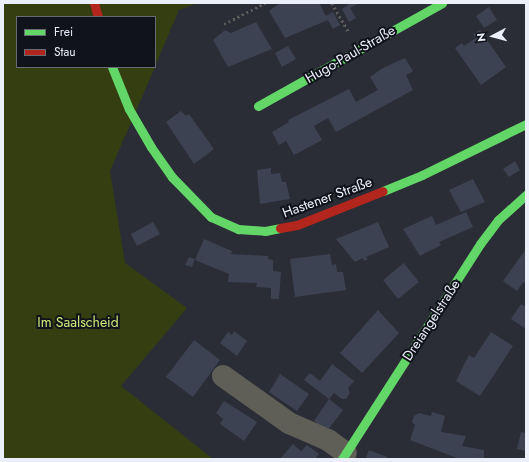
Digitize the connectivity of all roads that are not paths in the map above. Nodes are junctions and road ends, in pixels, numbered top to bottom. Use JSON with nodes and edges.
{"nodes":[{"id":1,"x":94,"y":3,"type":"edge"},
{"id":2,"x":442,"y":3,"type":"edge"},
{"id":3,"x":98,"y":16,"type":"edge"},
{"id":4,"x":112,"y":68,"type":"edge"},
{"id":5,"x":258,"y":106,"type":"dead end"},
{"id":6,"x":526,"y":124,"type":"edge"},
{"id":7,"x":526,"y":195,"type":"edge"},
{"id":8,"x":223,"y":376,"type":"dead end"},
{"id":9,"x":344,"y":456,"type":"edge"}],
"edges":[{"from":1,"to":3,"type":"main road"},
{"from":2,"to":5,"type":"main road","name":"Hugo-Paul-Straße"},
{"from":4,"to":6,"type":"main road","name":"Hastener Straße"},
{"from":7,"to":9,"type":"main road","name":"Dreiangelstraße"},
{"from":8,"to":9,"type":"street","name":"Dreiangelstraße"}]}
